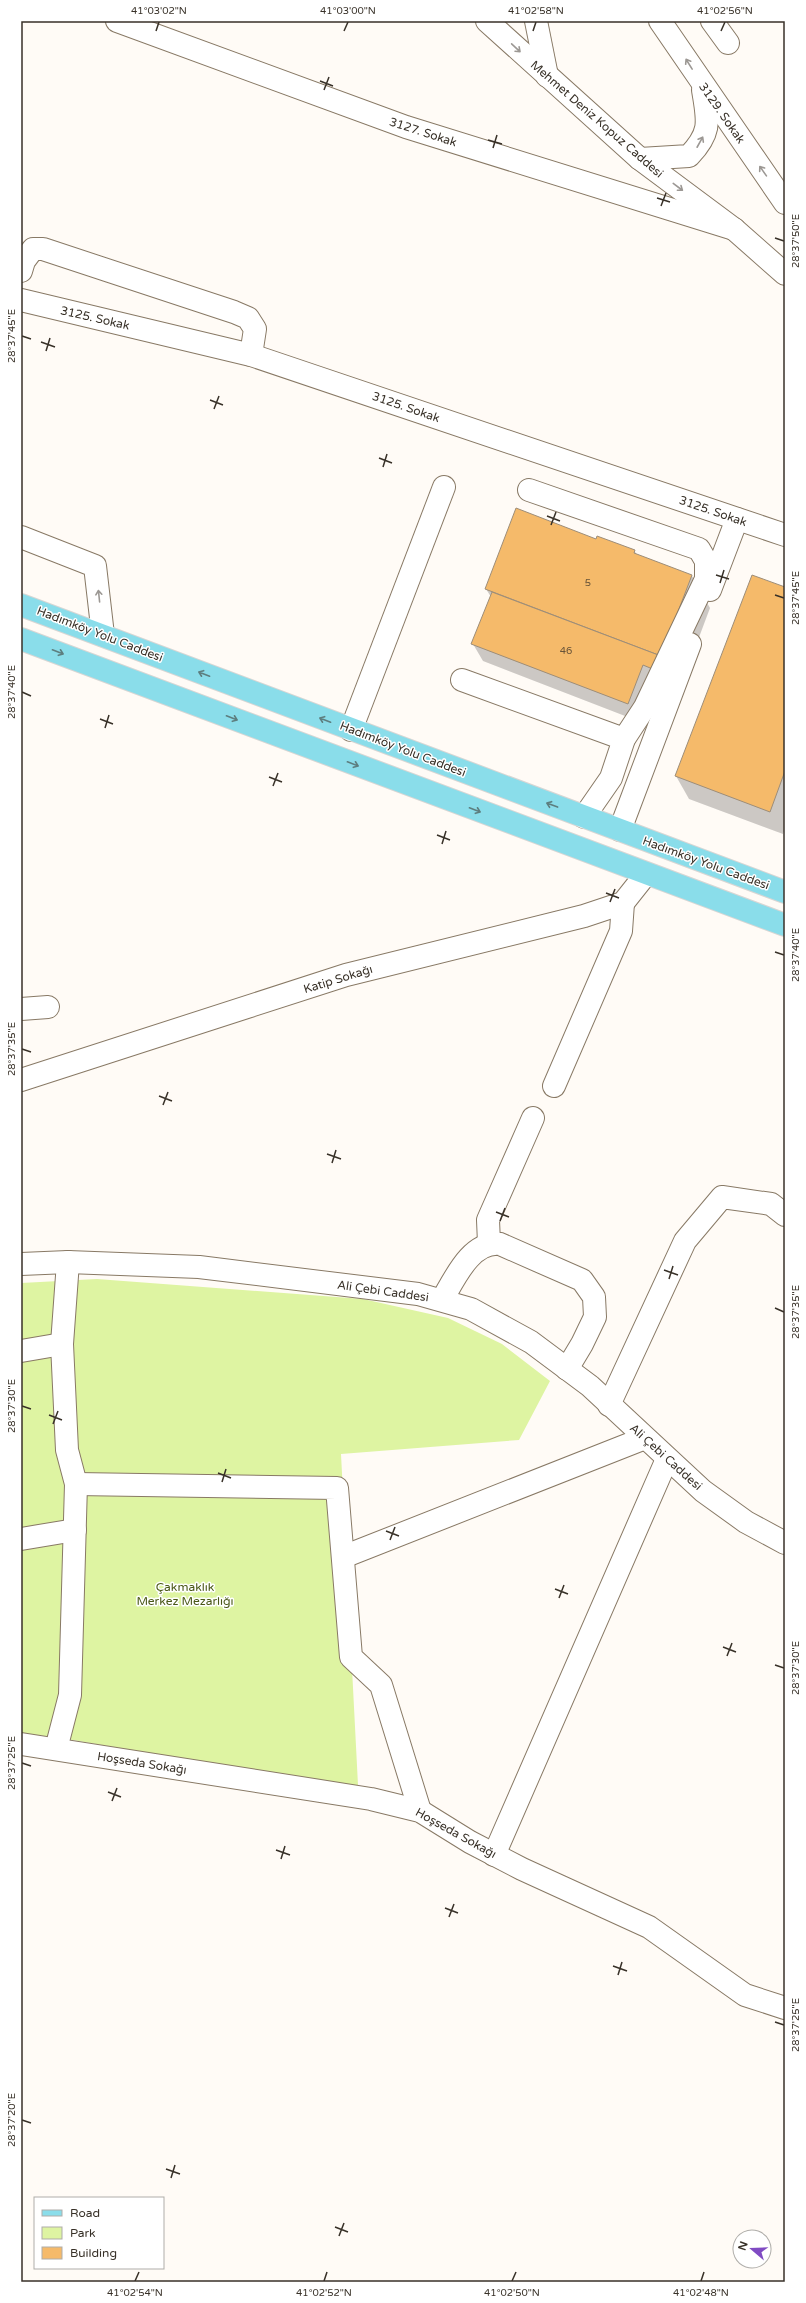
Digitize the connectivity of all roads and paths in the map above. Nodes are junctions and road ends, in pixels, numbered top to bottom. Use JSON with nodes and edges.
{"nodes":[{"id":1,"x":117,"y":21,"type":"edge"},
{"id":2,"x":487,"y":21,"type":"edge"},
{"id":3,"x":536,"y":21,"type":"edge"},
{"id":4,"x":660,"y":21,"type":"edge"},
{"id":5,"x":712,"y":21,"type":"edge"},
{"id":6,"x":728,"y":43,"type":"dead end"},
{"id":7,"x":547,"y":76,"type":"junction"},
{"id":8,"x":702,"y":84,"type":"junction"},
{"id":9,"x":640,"y":159,"type":"junction"},
{"id":10,"x":785,"y":203,"type":"edge"},
{"id":11,"x":734,"y":229,"type":"junction"},
{"id":12,"x":21,"y":271,"type":"edge"},
{"id":13,"x":785,"y":274,"type":"edge"},
{"id":14,"x":21,"y":300,"type":"edge"},
{"id":15,"x":251,"y":355,"type":"junction"},
{"id":16,"x":444,"y":487,"type":"dead end"},
{"id":17,"x":529,"y":490,"type":"dead end"},
{"id":18,"x":737,"y":519,"type":"junction"},
{"id":19,"x":785,"y":535,"type":"edge"},
{"id":20,"x":21,"y":537,"type":"edge"},
{"id":21,"x":21,"y":605,"type":"edge"},
{"id":22,"x":103,"y":635,"type":"junction"},
{"id":23,"x":21,"y":639,"type":"edge"},
{"id":24,"x":462,"y":680,"type":"dead end"},
{"id":25,"x":351,"y":730,"type":"junction"},
{"id":26,"x":624,"y":739,"type":"junction"},
{"id":27,"x":584,"y":817,"type":"junction"},
{"id":28,"x":620,"y":830,"type":"junction"},
{"id":29,"x":646,"y":874,"type":"junction"},
{"id":30,"x":785,"y":892,"type":"edge"},
{"id":31,"x":623,"y":903,"type":"junction"},
{"id":32,"x":785,"y":925,"type":"edge"},
{"id":33,"x":48,"y":1007,"type":"dead end"},
{"id":34,"x":21,"y":1009,"type":"edge"},
{"id":35,"x":21,"y":1080,"type":"edge"},
{"id":36,"x":554,"y":1086,"type":"dead end"},
{"id":37,"x":533,"y":1118,"type":"dead end"},
{"id":38,"x":785,"y":1215,"type":"edge"},
{"id":39,"x":490,"y":1243,"type":"junction"},
{"id":40,"x":68,"y":1262,"type":"junction"},
{"id":41,"x":21,"y":1264,"type":"edge"},
{"id":42,"x":442,"y":1300,"type":"junction"},
{"id":43,"x":62,"y":1344,"type":"junction"},
{"id":44,"x":21,"y":1351,"type":"edge"},
{"id":45,"x":567,"y":1370,"type":"junction"},
{"id":46,"x":609,"y":1405,"type":"junction"},
{"id":47,"x":645,"y":1438,"type":"junction"},
{"id":48,"x":667,"y":1459,"type":"junction"},
{"id":49,"x":76,"y":1484,"type":"junction"},
{"id":50,"x":75,"y":1530,"type":"junction"},
{"id":51,"x":21,"y":1539,"type":"edge"},
{"id":52,"x":785,"y":1543,"type":"edge"},
{"id":53,"x":343,"y":1557,"type":"junction"},
{"id":54,"x":21,"y":1744,"type":"edge"},
{"id":55,"x":56,"y":1749,"type":"junction"},
{"id":56,"x":420,"y":1811,"type":"junction"},
{"id":57,"x":494,"y":1855,"type":"junction"},
{"id":58,"x":785,"y":2008,"type":"edge"}],
"edges":[{"from":1,"to":11,"type":"street","name":"3127. Sokak"},
{"from":2,"to":7,"type":"street","name":"Mehmet Deniz Kopuz Caddesi","one_way":true},
{"from":3,"to":7,"type":"street"},
{"from":8,"to":4,"type":"street","name":"3129. Sokak","one_way":true},
{"from":5,"to":6,"type":"street"},
{"from":7,"to":9,"type":"street","name":"Mehmet Deniz Kopuz Caddesi"},
{"from":9,"to":8,"type":"street","one_way":true},
{"from":10,"to":8,"type":"street","name":"3129. Sokak","one_way":true},
{"from":9,"to":11,"type":"street","name":"Mehmet Deniz Kopuz Caddesi","one_way":true},
{"from":11,"to":13,"type":"street","name":"Mehmet Deniz Kopuz Caddesi"},
{"from":12,"to":15,"type":"street"},
{"from":14,"to":15,"type":"street","name":"3125. Sokak"},
{"from":15,"to":18,"type":"street","name":"3125. Sokak"},
{"from":16,"to":25,"type":"street"},
{"from":17,"to":26,"type":"street"},
{"from":18,"to":19,"type":"street","name":"3125. Sokak"},
{"from":18,"to":28,"type":"street"},
{"from":22,"to":20,"type":"street","one_way":true},
{"from":21,"to":22,"type":"main road","name":"Hadımköy Yolu Caddesi"},
{"from":25,"to":22,"type":"main road","name":"Hadımköy Yolu Caddesi","one_way":true},
{"from":23,"to":29,"type":"main road","one_way":true},
{"from":24,"to":26,"type":"street"},
{"from":27,"to":25,"type":"main road","name":"Hadımköy Yolu Caddesi","one_way":true},
{"from":26,"to":27,"type":"street"},
{"from":27,"to":28,"type":"main road","name":"Hadımköy Yolu Caddesi"},
{"from":28,"to":30,"type":"main road","name":"Hadımköy Yolu Caddesi"},
{"from":29,"to":31,"type":"street"},
{"from":29,"to":32,"type":"main road"},
{"from":31,"to":35,"type":"street","name":"Katip Sokağı"},
{"from":31,"to":36,"type":"street"},
{"from":33,"to":34,"type":"street"},
{"from":37,"to":39,"type":"street"},
{"from":38,"to":46,"type":"street"},
{"from":39,"to":42,"type":"street"},
{"from":39,"to":45,"type":"street"},
{"from":40,"to":41,"type":"street","name":"Ali Çebi Caddesi"},
{"from":40,"to":42,"type":"street","name":"Ali Çebi Caddesi"},
{"from":40,"to":43,"type":"street"},
{"from":42,"to":45,"type":"street","name":"Ali Çebi Caddesi"},
{"from":43,"to":44,"type":"street"},
{"from":43,"to":49,"type":"street"},
{"from":45,"to":46,"type":"street","name":"Ali Çebi Caddesi"},
{"from":46,"to":47,"type":"street","name":"Ali Çebi Caddesi"},
{"from":47,"to":48,"type":"street","name":"Ali Çebi Caddesi"},
{"from":47,"to":53,"type":"street"},
{"from":48,"to":52,"type":"street","name":"Ali Çebi Caddesi"},
{"from":48,"to":57,"type":"street"},
{"from":49,"to":50,"type":"street"},
{"from":49,"to":53,"type":"street"},
{"from":50,"to":51,"type":"street"},
{"from":50,"to":55,"type":"street"},
{"from":53,"to":56,"type":"street"},
{"from":54,"to":55,"type":"street","name":"Hoşseda Sokağı"},
{"from":55,"to":56,"type":"street","name":"Hoşseda Sokağı"},
{"from":56,"to":57,"type":"street","name":"Hoşseda Sokağı"},
{"from":57,"to":58,"type":"street","name":"Hoşseda Sokağı"}]}
